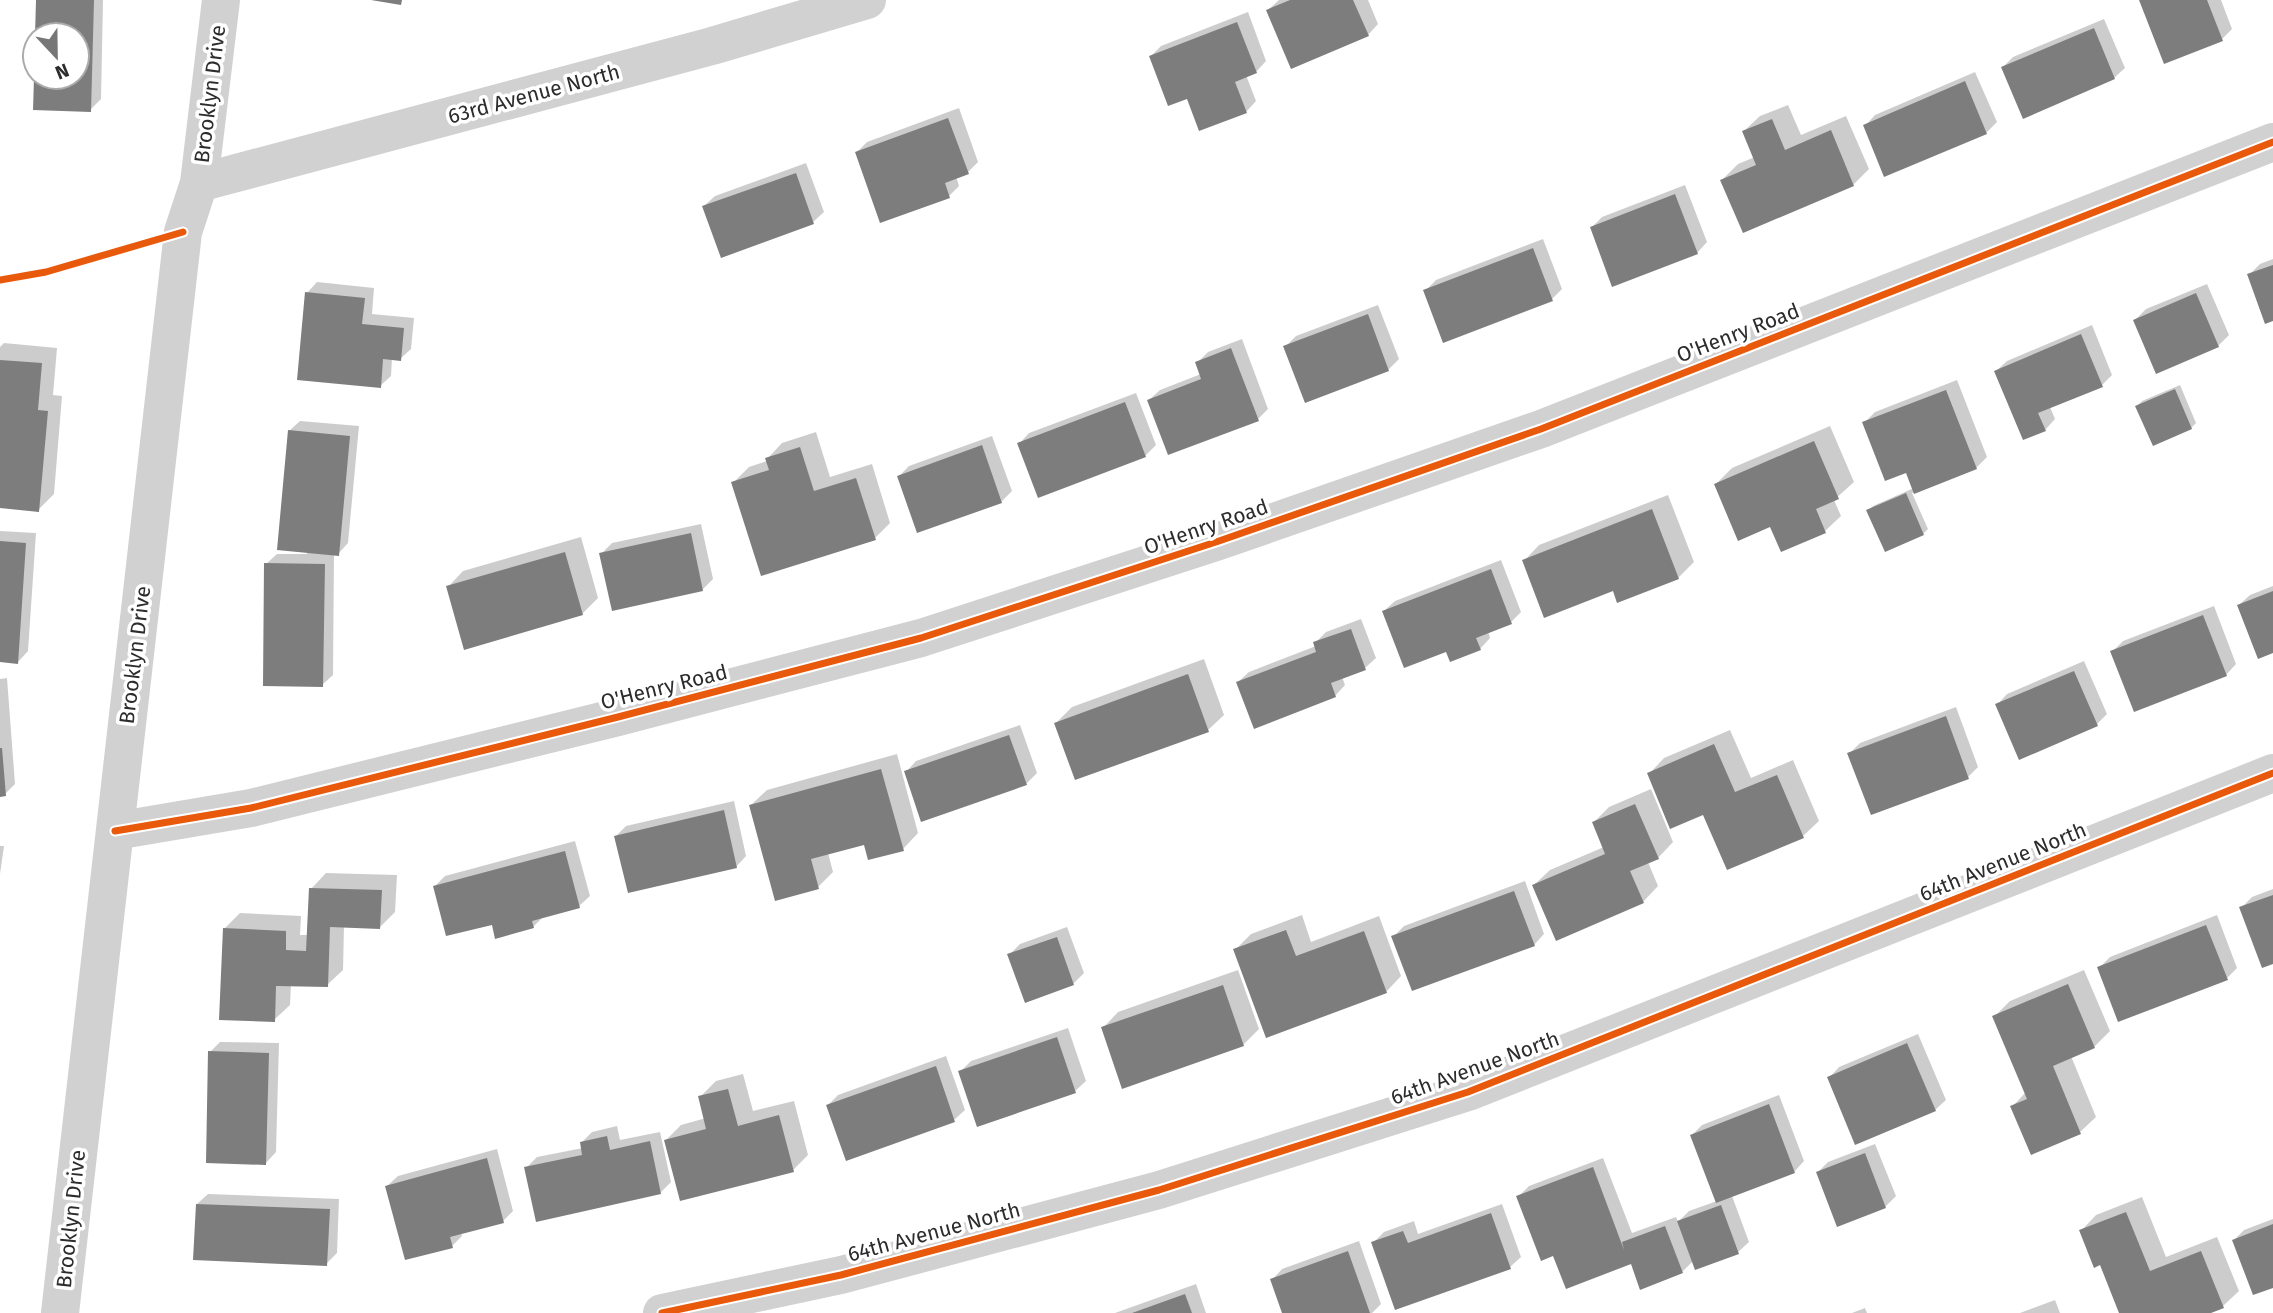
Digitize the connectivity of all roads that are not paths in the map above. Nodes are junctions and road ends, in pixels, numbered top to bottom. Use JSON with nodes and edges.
{"nodes":[{"id":1,"x":221,"y":0,"type":"edge"},
{"id":2,"x":867,"y":0,"type":"edge"},
{"id":3,"x":2273,"y":142,"type":"edge"},
{"id":4,"x":200,"y":183,"type":"junction"},
{"id":5,"x":2273,"y":773,"type":"edge"},
{"id":6,"x":115,"y":831,"type":"junction"},
{"id":7,"x":60,"y":1313,"type":"edge"},
{"id":8,"x":662,"y":1313,"type":"edge"}],
"edges":[{"from":1,"to":4,"type":"street","name":"Brooklyn Drive"},
{"from":2,"to":4,"type":"street","name":"63rd Avenue North"},
{"from":3,"to":6,"type":"street","name":"O'Henry Road"},
{"from":4,"to":6,"type":"street","name":"Brooklyn Drive"},
{"from":5,"to":8,"type":"street","name":"64th Avenue North"},
{"from":6,"to":7,"type":"street","name":"Brooklyn Drive"}]}
